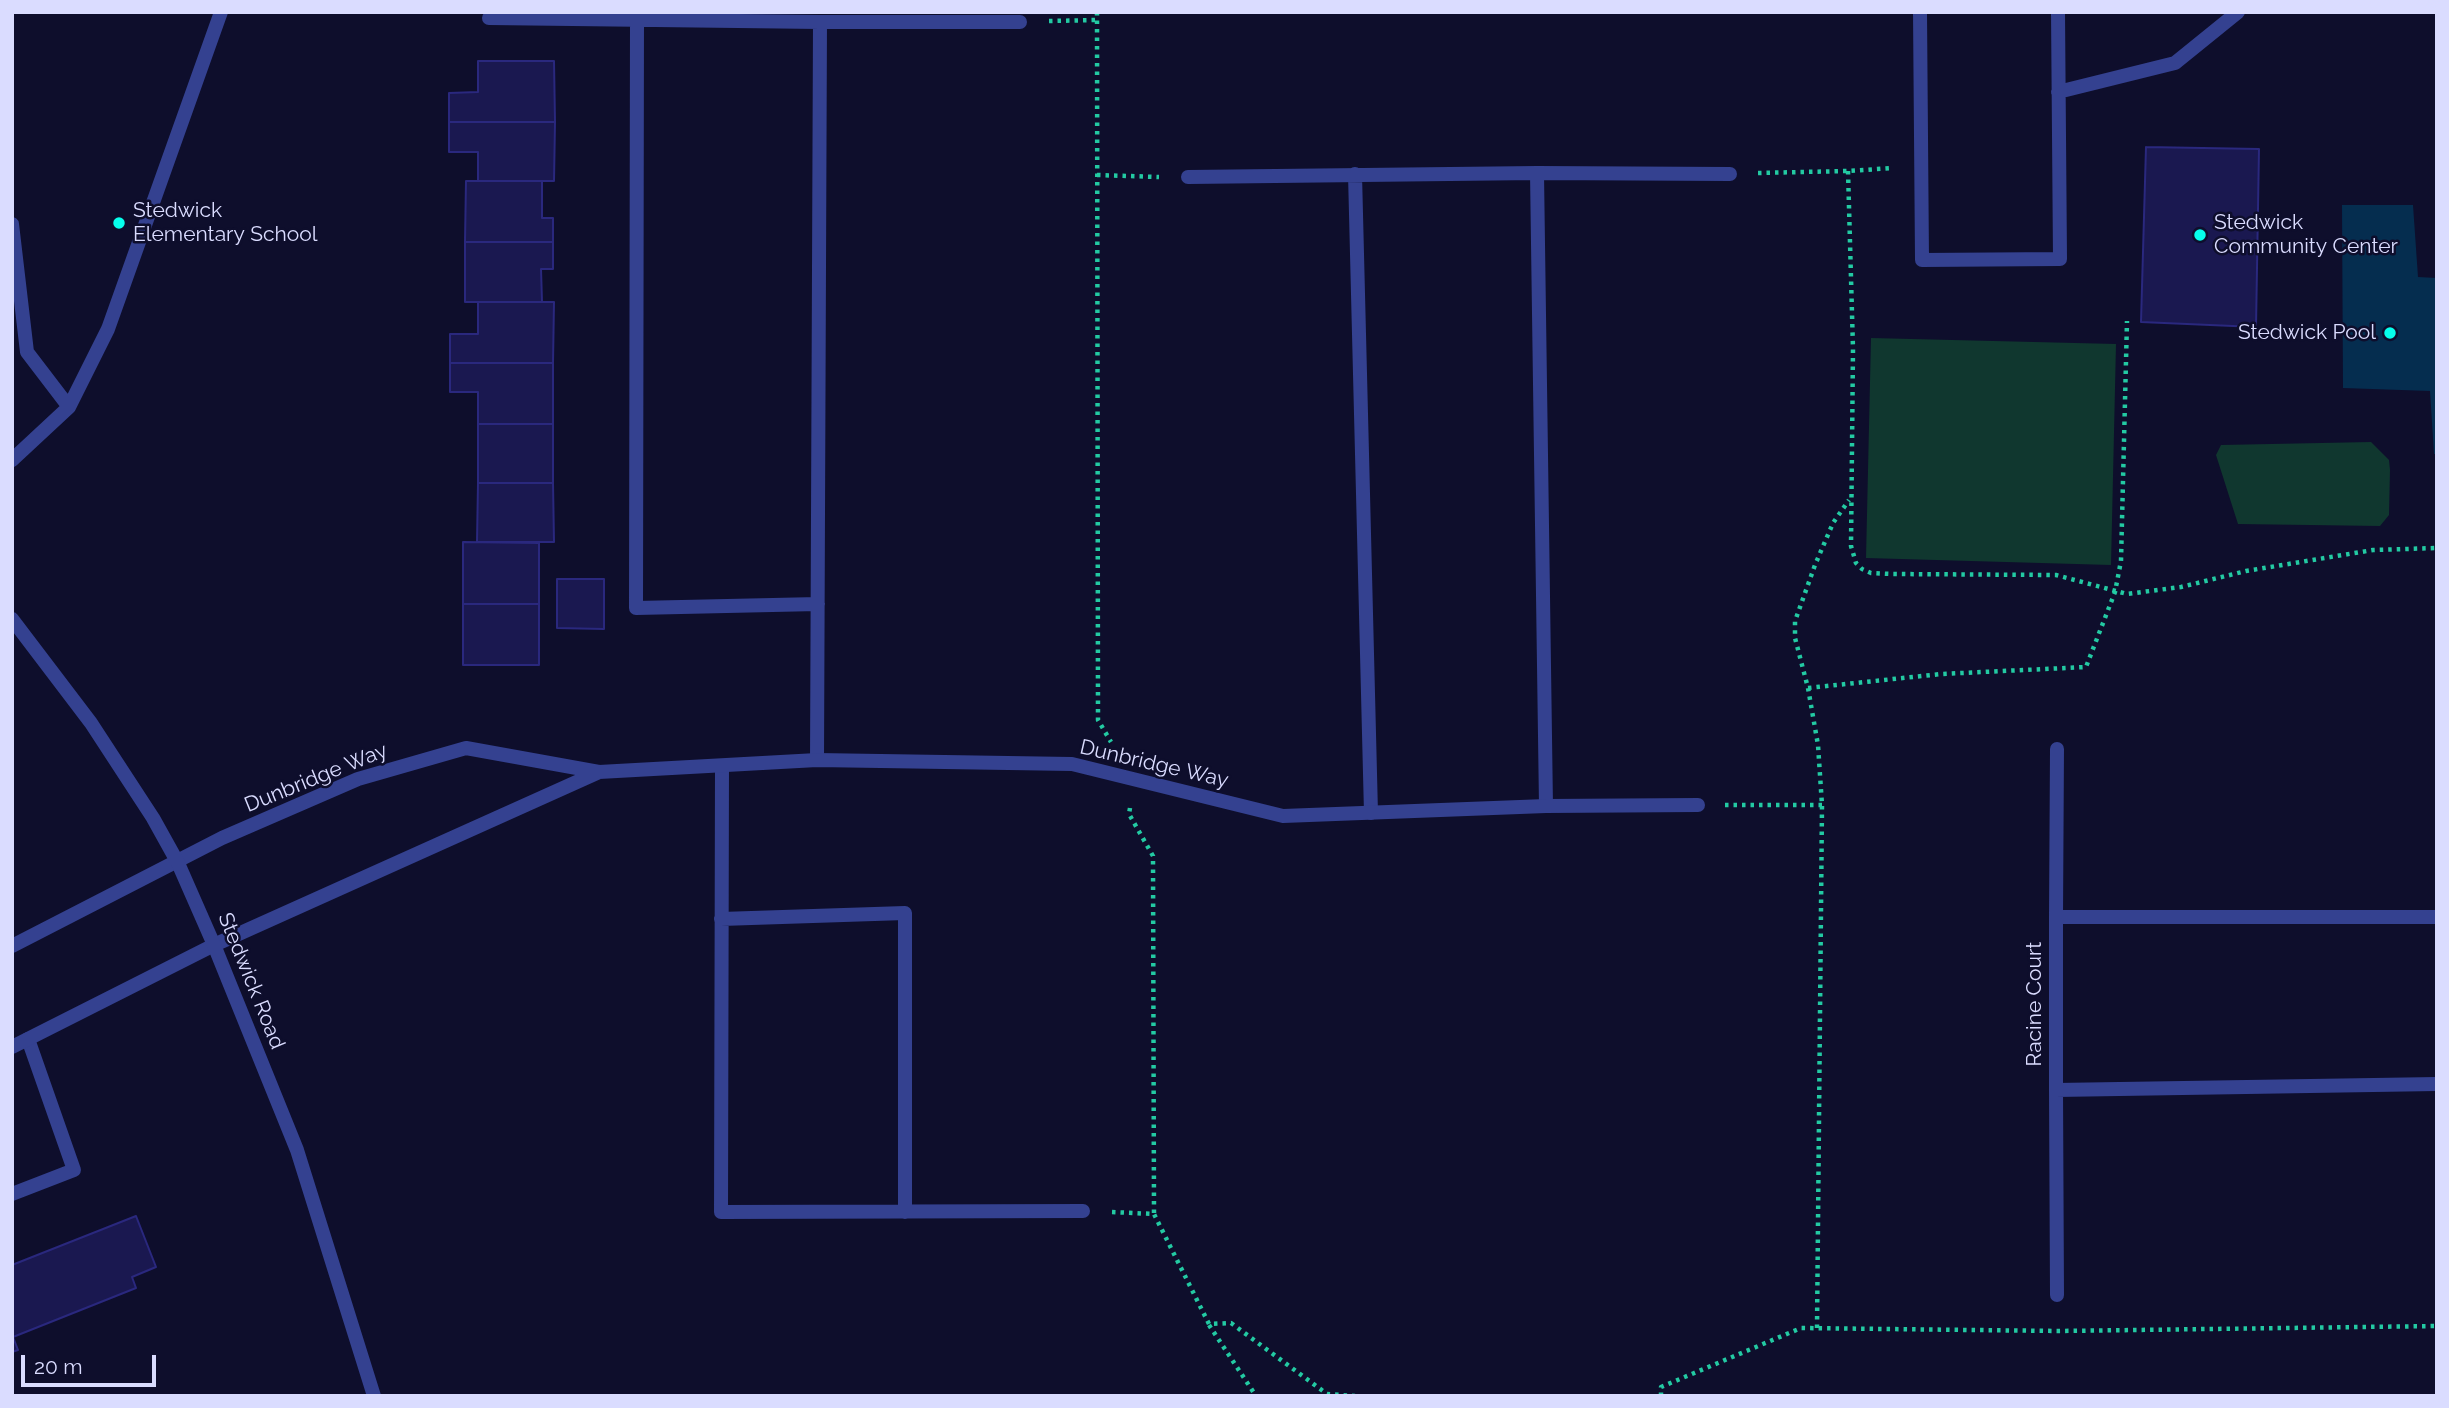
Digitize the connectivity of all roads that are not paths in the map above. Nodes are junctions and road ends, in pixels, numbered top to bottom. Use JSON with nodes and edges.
{"nodes":[{"id":1,"x":220,"y":12,"type":"edge"},
{"id":2,"x":1920,"y":12,"type":"edge"},
{"id":3,"x":2058,"y":12,"type":"edge"},
{"id":4,"x":2238,"y":12,"type":"edge"},
{"id":5,"x":489,"y":18,"type":"dead end"},
{"id":6,"x":637,"y":18,"type":"junction"},
{"id":7,"x":820,"y":22,"type":"junction"},
{"id":8,"x":1020,"y":22,"type":"road end"},
{"id":9,"x":2058,"y":92,"type":"junction"},
{"id":10,"x":1537,"y":173,"type":"junction"},
{"id":11,"x":1354,"y":174,"type":"junction"},
{"id":12,"x":1730,"y":174,"type":"road end"},
{"id":13,"x":1188,"y":177,"type":"road end"},
{"id":14,"x":12,"y":224,"type":"edge"},
{"id":15,"x":69,"y":407,"type":"junction"},
{"id":16,"x":12,"y":460,"type":"edge"},
{"id":17,"x":818,"y":604,"type":"junction"},
{"id":18,"x":12,"y":619,"type":"edge"},
{"id":19,"x":2057,"y":749,"type":"dead end"},
{"id":20,"x":817,"y":760,"type":"junction"},
{"id":21,"x":722,"y":766,"type":"junction"},
{"id":22,"x":599,"y":772,"type":"junction"},
{"id":23,"x":1698,"y":805,"type":"road end"},
{"id":24,"x":1546,"y":806,"type":"junction"},
{"id":25,"x":1371,"y":813,"type":"junction"},
{"id":26,"x":178,"y":863,"type":"junction"},
{"id":27,"x":2056,"y":917,"type":"junction"},
{"id":28,"x":2437,"y":917,"type":"edge"},
{"id":29,"x":721,"y":919,"type":"junction"},
{"id":30,"x":214,"y":945,"type":"junction"},
{"id":31,"x":12,"y":946,"type":"edge"},
{"id":32,"x":27,"y":1039,"type":"junction"},
{"id":33,"x":12,"y":1047,"type":"edge"},
{"id":34,"x":2437,"y":1084,"type":"edge"},
{"id":35,"x":2056,"y":1090,"type":"junction"},
{"id":36,"x":12,"y":1194,"type":"edge"},
{"id":37,"x":1083,"y":1211,"type":"road end"},
{"id":38,"x":905,"y":1212,"type":"junction"},
{"id":39,"x":2057,"y":1295,"type":"dead end"},
{"id":40,"x":374,"y":1396,"type":"edge"}],
"edges":[{"from":1,"to":15,"type":"street"},
{"from":2,"to":9,"type":"street"},
{"from":3,"to":9,"type":"street"},
{"from":4,"to":9,"type":"street"},
{"from":5,"to":6,"type":"street"},
{"from":6,"to":7,"type":"street"},
{"from":6,"to":17,"type":"street"},
{"from":7,"to":8,"type":"street"},
{"from":7,"to":17,"type":"street"},
{"from":10,"to":11,"type":"street"},
{"from":10,"to":12,"type":"street"},
{"from":10,"to":24,"type":"street"},
{"from":11,"to":13,"type":"street"},
{"from":11,"to":25,"type":"street"},
{"from":14,"to":15,"type":"street"},
{"from":15,"to":16,"type":"street"},
{"from":17,"to":20,"type":"street"},
{"from":18,"to":26,"type":"street","name":"Stedwick Road"},
{"from":19,"to":27,"type":"street"},
{"from":20,"to":21,"type":"street","name":"Dunbridge Way"},
{"from":20,"to":25,"type":"street","name":"Dunbridge Way"},
{"from":21,"to":22,"type":"street","name":"Dunbridge Way"},
{"from":21,"to":29,"type":"street"},
{"from":22,"to":26,"type":"street","name":"Dunbridge Way"},
{"from":22,"to":30,"type":"street","name":"Dunbridge Way"},
{"from":23,"to":24,"type":"street","name":"Dunbridge Way"},
{"from":24,"to":25,"type":"street","name":"Dunbridge Way"},
{"from":26,"to":30,"type":"street","name":"Stedwick Road"},
{"from":26,"to":31,"type":"street","name":"Dunbridge Way"},
{"from":27,"to":28,"type":"street","name":"Racine Court"},
{"from":27,"to":35,"type":"street","name":"Racine Court"},
{"from":29,"to":38,"type":"street"},
{"from":29,"to":38,"type":"street"},
{"from":30,"to":32,"type":"street","name":"Dunbridge Way"},
{"from":30,"to":40,"type":"street","name":"Stedwick Road"},
{"from":32,"to":33,"type":"street","name":"Dunbridge Way"},
{"from":32,"to":36,"type":"street"},
{"from":34,"to":35,"type":"street","name":"Racine Court"},
{"from":35,"to":39,"type":"street"},
{"from":37,"to":38,"type":"street"}]}
